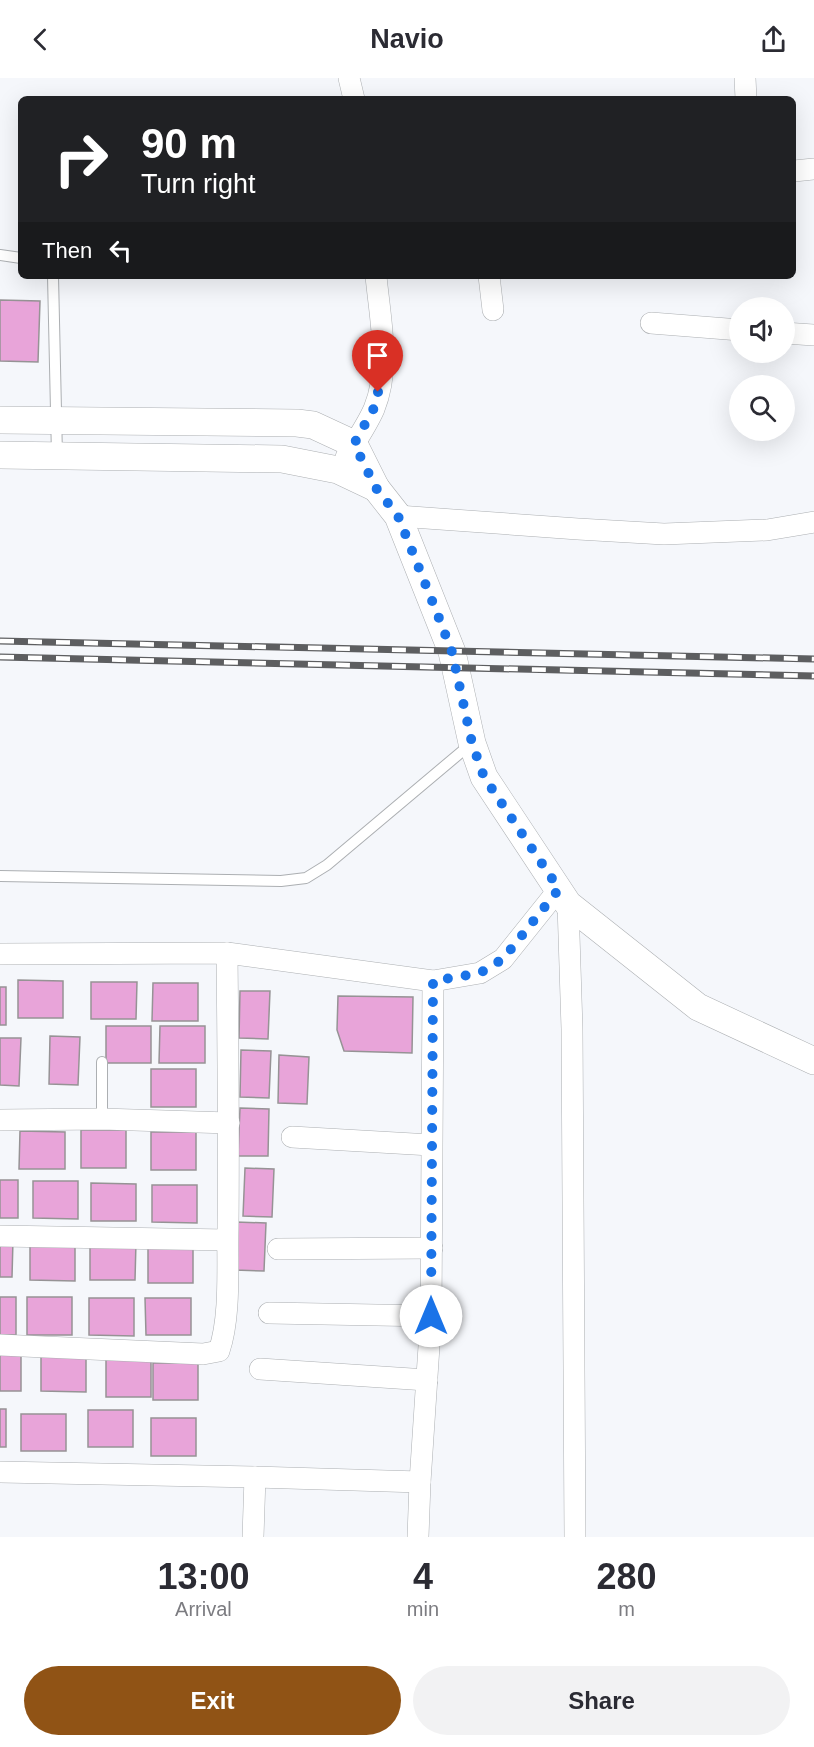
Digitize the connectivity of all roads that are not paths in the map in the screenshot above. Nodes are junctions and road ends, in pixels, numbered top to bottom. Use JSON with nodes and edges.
{"nodes":[{"id":1,"x":350,"y":78,"type":"edge"},
{"id":2,"x":745,"y":78,"type":"edge"},
{"id":3,"x":353,"y":96,"type":"edge"},
{"id":4,"x":746,"y":96,"type":"edge"},
{"id":5,"x":814,"y":169,"type":"edge"},
{"id":6,"x":796,"y":171,"type":"edge"},
{"id":7,"x":0,"y":255,"type":"edge"},
{"id":8,"x":18,"y":258,"type":"edge"},
{"id":9,"x":53,"y":279,"type":"edge"},
{"id":10,"x":376,"y":279,"type":"edge"},
{"id":11,"x":489,"y":279,"type":"edge"},
{"id":12,"x":493,"y":310,"type":"dead end"},
{"id":13,"x":651,"y":323,"type":"dead end"},
{"id":14,"x":729,"y":329,"type":"edge"},
{"id":15,"x":795,"y":334,"type":"edge"},
{"id":16,"x":814,"y":335,"type":"edge"},
{"id":17,"x":0,"y":420,"type":"edge"},
{"id":18,"x":56,"y":421,"type":"junction"},
{"id":19,"x":354,"y":444,"type":"junction"},
{"id":20,"x":0,"y":455,"type":"edge"},
{"id":21,"x":57,"y":456,"type":"junction"},
{"id":22,"x":338,"y":470,"type":"junction"},
{"id":23,"x":376,"y":488,"type":"junction"},
{"id":24,"x":398,"y":516,"type":"junction"},
{"id":25,"x":814,"y":522,"type":"edge"},
{"id":26,"x":472,"y":743,"type":"junction"},
{"id":27,"x":0,"y":876,"type":"edge"},
{"id":28,"x":563,"y":897,"type":"junction"},
{"id":29,"x":227,"y":953,"type":"junction"},
{"id":30,"x":0,"y":954,"type":"edge"},
{"id":31,"x":433,"y":981,"type":"junction"},
{"id":32,"x":814,"y":1061,"type":"edge"},
{"id":33,"x":102,"y":1062,"type":"dead end"},
{"id":34,"x":102,"y":1119,"type":"junction"},
{"id":35,"x":0,"y":1120,"type":"edge"},
{"id":36,"x":229,"y":1123,"type":"junction"},
{"id":37,"x":292,"y":1137,"type":"dead end"},
{"id":38,"x":431,"y":1145,"type":"junction"},
{"id":39,"x":0,"y":1236,"type":"edge"},
{"id":40,"x":227,"y":1239,"type":"junction"},
{"id":41,"x":432,"y":1248,"type":"junction"},
{"id":42,"x":278,"y":1249,"type":"dead end"},
{"id":43,"x":269,"y":1313,"type":"dead end"},
{"id":44,"x":431,"y":1316,"type":"junction"},
{"id":45,"x":0,"y":1345,"type":"edge"},
{"id":46,"x":260,"y":1369,"type":"dead end"},
{"id":47,"x":427,"y":1380,"type":"junction"},
{"id":48,"x":0,"y":1472,"type":"edge"},
{"id":49,"x":255,"y":1477,"type":"junction"},
{"id":50,"x":420,"y":1482,"type":"junction"},
{"id":51,"x":253,"y":1537,"type":"edge"},
{"id":52,"x":418,"y":1537,"type":"edge"},
{"id":53,"x":575,"y":1537,"type":"edge"}],
"edges":[{"from":1,"to":3,"type":"street"},
{"from":2,"to":4,"type":"street"},
{"from":5,"to":6,"type":"street"},
{"from":7,"to":8,"type":"lane"},
{"from":9,"to":18,"type":"lane"},
{"from":10,"to":19,"type":"street"},
{"from":11,"to":12,"type":"street"},
{"from":13,"to":14,"type":"street"},
{"from":15,"to":16,"type":"street"},
{"from":17,"to":18,"type":"street"},
{"from":18,"to":19,"type":"street"},
{"from":18,"to":21,"type":"lane"},
{"from":19,"to":22,"type":"street"},
{"from":19,"to":23,"type":"street"},
{"from":20,"to":21,"type":"street"},
{"from":21,"to":22,"type":"street"},
{"from":22,"to":23,"type":"street"},
{"from":23,"to":24,"type":"street"},
{"from":24,"to":25,"type":"street"},
{"from":24,"to":26,"type":"street"},
{"from":26,"to":27,"type":"lane"},
{"from":26,"to":28,"type":"street"},
{"from":28,"to":31,"type":"street"},
{"from":28,"to":32,"type":"street"},
{"from":28,"to":53,"type":"street"},
{"from":29,"to":30,"type":"street"},
{"from":29,"to":31,"type":"street"},
{"from":29,"to":36,"type":"street"},
{"from":31,"to":38,"type":"street"},
{"from":33,"to":34,"type":"lane"},
{"from":34,"to":35,"type":"street"},
{"from":34,"to":36,"type":"street"},
{"from":36,"to":40,"type":"street"},
{"from":37,"to":38,"type":"street"},
{"from":38,"to":41,"type":"street"},
{"from":39,"to":40,"type":"street"},
{"from":40,"to":45,"type":"street"},
{"from":41,"to":42,"type":"street"},
{"from":41,"to":44,"type":"street"},
{"from":43,"to":44,"type":"street"},
{"from":44,"to":47,"type":"street"},
{"from":46,"to":47,"type":"street"},
{"from":47,"to":50,"type":"street"},
{"from":48,"to":49,"type":"street"},
{"from":49,"to":50,"type":"street"},
{"from":49,"to":51,"type":"street"},
{"from":50,"to":52,"type":"street"}]}
